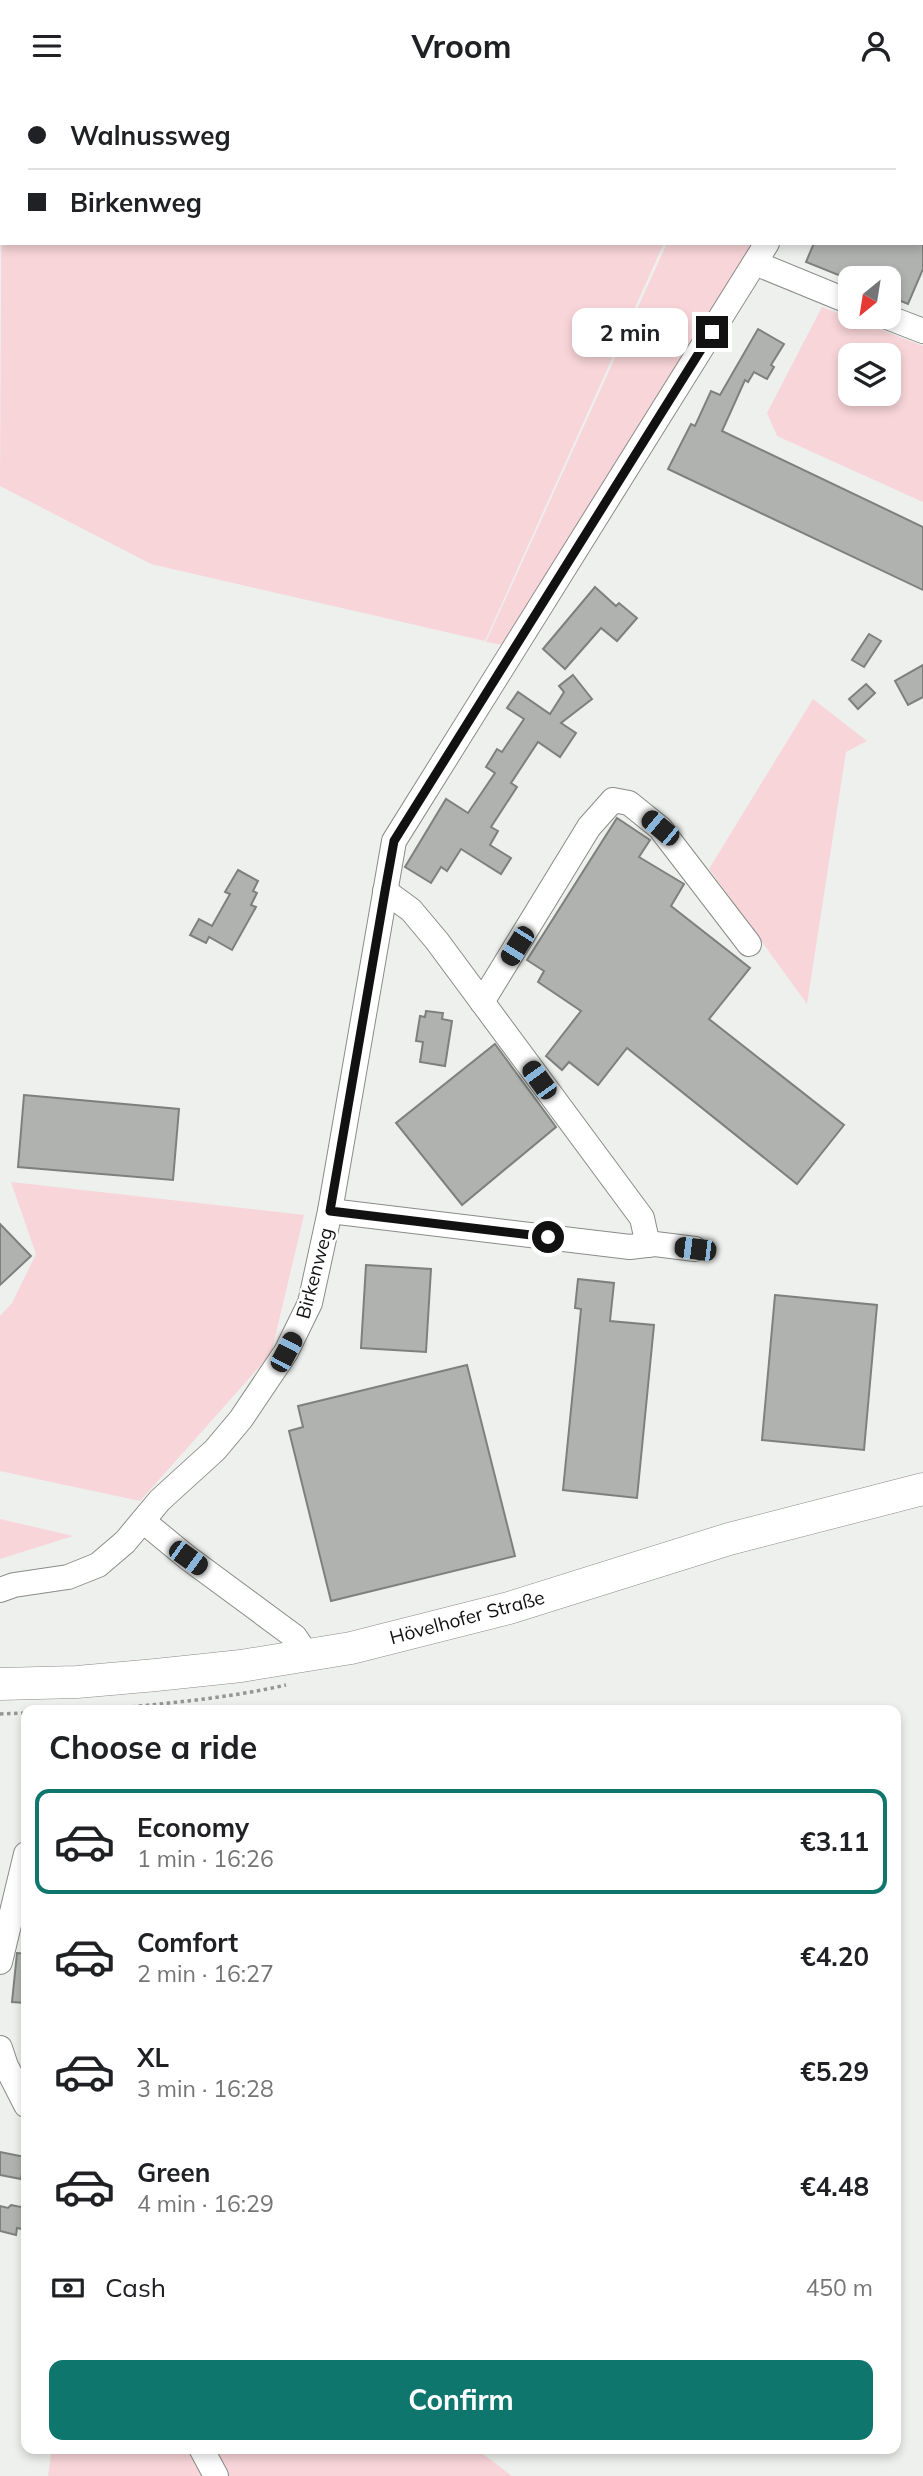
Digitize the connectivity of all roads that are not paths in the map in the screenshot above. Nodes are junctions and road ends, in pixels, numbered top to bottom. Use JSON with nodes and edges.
{"nodes":[{"id":1,"x":761,"y":253,"type":"edge"},
{"id":2,"x":838,"y":295,"type":"edge"},
{"id":3,"x":901,"y":322,"type":"edge"},
{"id":4,"x":923,"y":331,"type":"edge"},
{"id":5,"x":385,"y":891,"type":"junction"},
{"id":6,"x":749,"y":944,"type":"dead end"},
{"id":7,"x":482,"y":1002,"type":"junction"},
{"id":8,"x":330,"y":1211,"type":"junction"},
{"id":9,"x":651,"y":1245,"type":"junction"},
{"id":10,"x":695,"y":1249,"type":"dead end"},
{"id":11,"x":923,"y":1489,"type":"edge"},
{"id":12,"x":143,"y":1521,"type":"junction"},
{"id":13,"x":0,"y":1590,"type":"edge"},
{"id":14,"x":308,"y":1656,"type":"junction"},
{"id":15,"x":0,"y":1684,"type":"edge"},
{"id":16,"x":21,"y":1875,"type":"edge"},
{"id":17,"x":0,"y":1962,"type":"edge"},
{"id":18,"x":0,"y":2048,"type":"edge"},
{"id":19,"x":21,"y":2095,"type":"edge"},
{"id":20,"x":204,"y":2454,"type":"edge"},
{"id":21,"x":216,"y":2476,"type":"edge"}],
"edges":[{"from":1,"to":2,"type":"street"},
{"from":1,"to":5,"type":"street","name":"Birkenweg"},
{"from":3,"to":4,"type":"street"},
{"from":5,"to":7,"type":"street"},
{"from":5,"to":8,"type":"street","name":"Birkenweg"},
{"from":6,"to":7,"type":"street"},
{"from":7,"to":9,"type":"street"},
{"from":8,"to":9,"type":"street"},
{"from":8,"to":12,"type":"street","name":"Birkenweg"},
{"from":9,"to":10,"type":"street"},
{"from":11,"to":14,"type":"main road","name":"Hövelhofer Straße"},
{"from":12,"to":13,"type":"street","name":"Birkenweg"},
{"from":12,"to":14,"type":"street"},
{"from":14,"to":15,"type":"main road","name":"Hövelhofer Straße"},
{"from":16,"to":17,"type":"street"},
{"from":18,"to":19,"type":"street"},
{"from":20,"to":21,"type":"street"}]}
